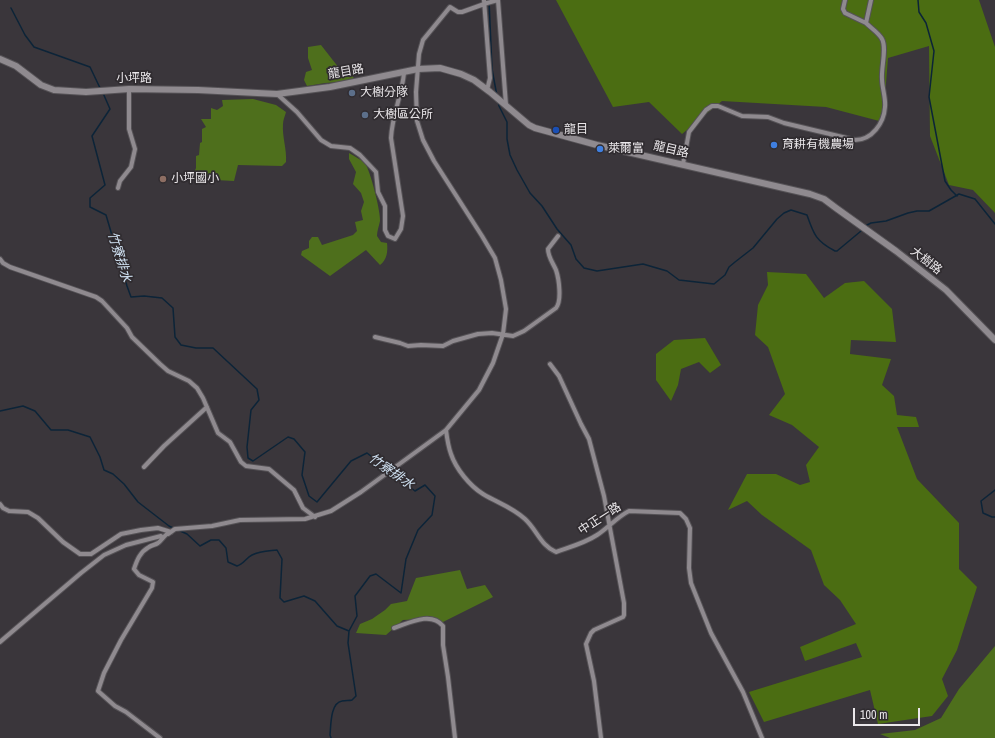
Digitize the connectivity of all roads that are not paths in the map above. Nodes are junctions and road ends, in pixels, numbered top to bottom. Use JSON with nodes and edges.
{"nodes":[{"id":1,"x":497,"y":0,"type":"edge"},
{"id":2,"x":845,"y":0,"type":"edge"},
{"id":3,"x":872,"y":0,"type":"edge"},
{"id":4,"x":485,"y":2,"type":"edge"},
{"id":5,"x":866,"y":23,"type":"junction"},
{"id":6,"x":0,"y":59,"type":"edge"},
{"id":7,"x":418,"y":69,"type":"junction"},
{"id":8,"x":404,"y":73,"type":"junction"},
{"id":9,"x":129,"y":89,"type":"junction"},
{"id":10,"x":488,"y":91,"type":"junction"},
{"id":11,"x":277,"y":94,"type":"junction"},
{"id":12,"x":506,"y":106,"type":"junction"},
{"id":13,"x":684,"y":164,"type":"junction"},
{"id":14,"x":118,"y":188,"type":"dead end"},
{"id":15,"x":836,"y":208,"type":"joint"},
{"id":16,"x":558,"y":236,"type":"dead end"},
{"id":17,"x":0,"y":259,"type":"edge"},
{"id":18,"x":503,"y":334,"type":"junction"},
{"id":19,"x":376,"y":337,"type":"dead end"},
{"id":20,"x":995,"y":340,"type":"edge"},
{"id":21,"x":550,"y":364,"type":"dead end"},
{"id":22,"x":207,"y":407,"type":"junction"},
{"id":23,"x":446,"y":430,"type":"junction"},
{"id":24,"x":144,"y":467,"type":"dead end"},
{"id":25,"x":0,"y":504,"type":"edge"},
{"id":26,"x":315,"y":517,"type":"junction"},
{"id":27,"x":609,"y":525,"type":"junction"},
{"id":28,"x":172,"y":532,"type":"junction"},
{"id":29,"x":161,"y":536,"type":"dead end"},
{"id":30,"x":394,"y":628,"type":"dead end"},
{"id":31,"x":0,"y":642,"type":"edge"},
{"id":32,"x":160,"y":738,"type":"edge"},
{"id":33,"x":455,"y":738,"type":"edge"},
{"id":34,"x":601,"y":738,"type":"edge"},
{"id":35,"x":762,"y":738,"type":"edge"}],
"edges":[{"from":1,"to":4,"type":"street"},
{"from":1,"to":12,"type":"street"},
{"from":2,"to":5,"type":"street"},
{"from":3,"to":5,"type":"street"},
{"from":4,"to":7,"type":"street"},
{"from":4,"to":10,"type":"street"},
{"from":5,"to":13,"type":"street"},
{"from":6,"to":9,"type":"street","name":"小坪路"},
{"from":7,"to":8,"type":"street","name":"龍目路"},
{"from":7,"to":10,"type":"street","name":"龍目路"},
{"from":7,"to":18,"type":"street"},
{"from":8,"to":11,"type":"street","name":"龍目路"},
{"from":8,"to":11,"type":"street"},
{"from":9,"to":11,"type":"street","name":"小坪路"},
{"from":9,"to":14,"type":"street"},
{"from":10,"to":12,"type":"street","name":"龍目路"},
{"from":12,"to":13,"type":"street","name":"龍目路"},
{"from":13,"to":15,"type":"street","name":"龍目路"},
{"from":15,"to":20,"type":"street","name":"大樹路"},
{"from":16,"to":18,"type":"street"},
{"from":17,"to":22,"type":"street"},
{"from":18,"to":19,"type":"street"},
{"from":18,"to":23,"type":"street"},
{"from":21,"to":27,"type":"street"},
{"from":22,"to":24,"type":"street"},
{"from":22,"to":26,"type":"street"},
{"from":23,"to":26,"type":"street"},
{"from":23,"to":27,"type":"street","name":"中正一路"},
{"from":25,"to":28,"type":"street"},
{"from":26,"to":28,"type":"street"},
{"from":27,"to":34,"type":"street"},
{"from":27,"to":35,"type":"street","name":"中正一路"},
{"from":28,"to":32,"type":"street"},
{"from":29,"to":31,"type":"street"},
{"from":30,"to":33,"type":"street"}]}
